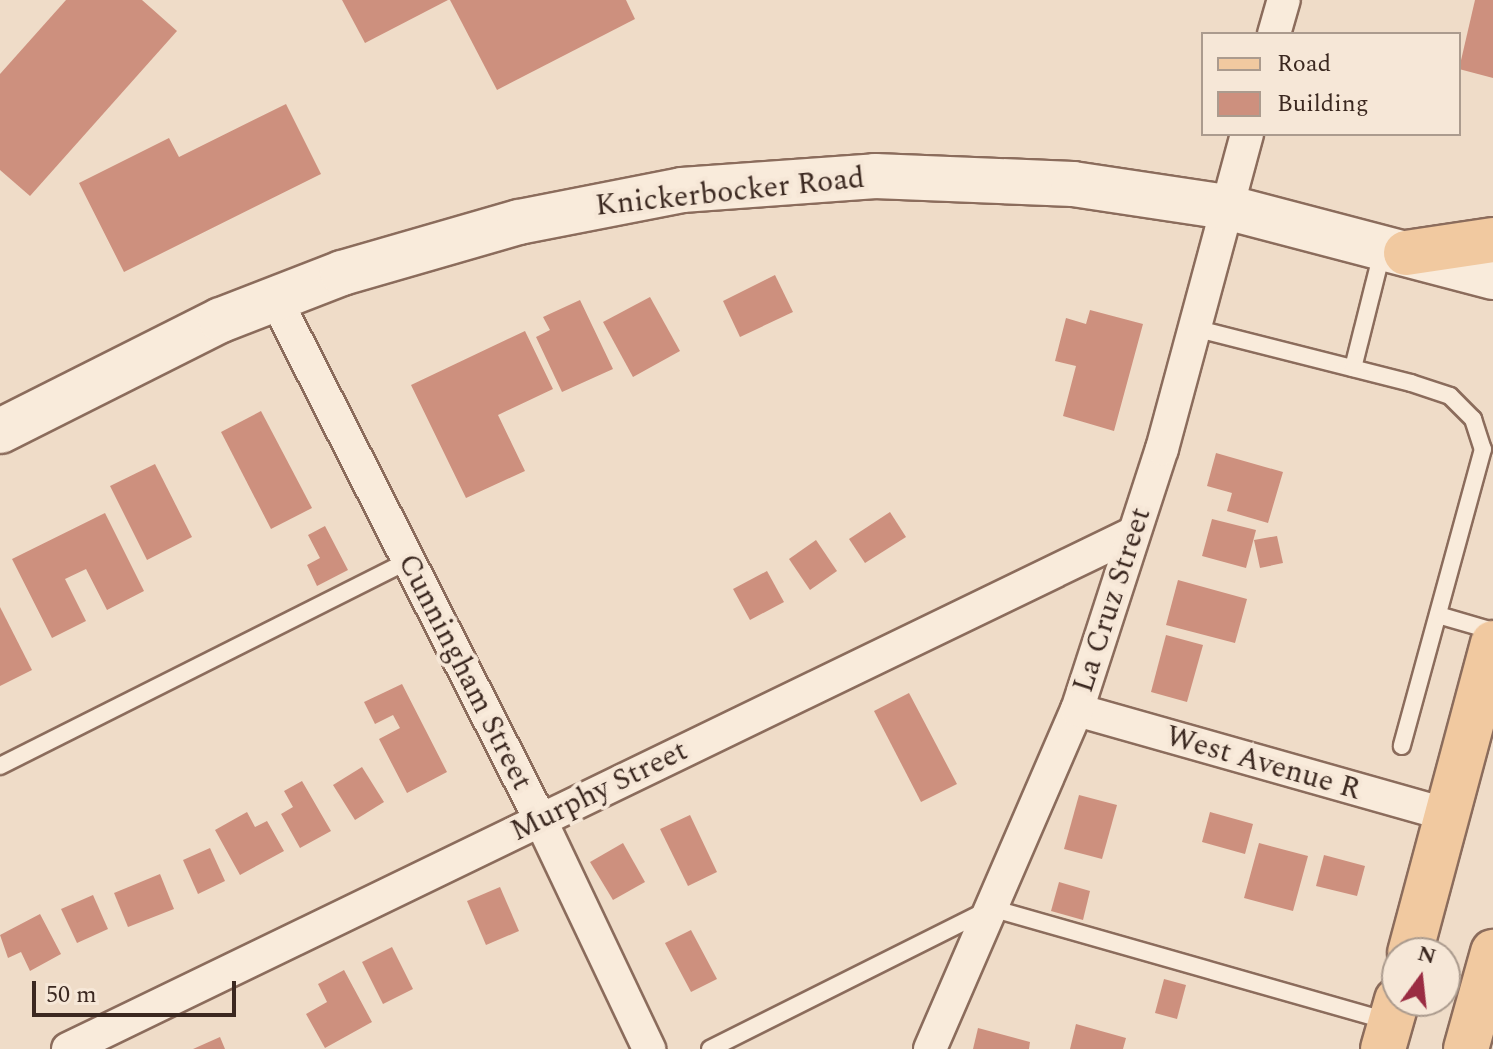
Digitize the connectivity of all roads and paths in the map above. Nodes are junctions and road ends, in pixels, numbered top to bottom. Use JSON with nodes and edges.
{"nodes":[{"id":1,"x":1284,"y":0,"type":"edge"},
{"id":2,"x":1275,"y":32,"type":"edge"},
{"id":3,"x":1246,"y":136,"type":"edge"},
{"id":4,"x":1226,"y":207,"type":"junction"},
{"id":5,"x":1493,"y":240,"type":"edge"},
{"id":6,"x":1394,"y":250,"type":"junction"},
{"id":7,"x":1493,"y":277,"type":"edge"},
{"id":8,"x":275,"y":298,"type":"junction"},
{"id":9,"x":1194,"y":328,"type":"junction"},
{"id":10,"x":1353,"y":368,"type":"junction"},
{"id":11,"x":0,"y":431,"type":"edge"},
{"id":12,"x":1132,"y":534,"type":"junction"},
{"id":13,"x":409,"y":560,"type":"junction"},
{"id":14,"x":1438,"y":615,"type":"junction"},
{"id":15,"x":1493,"y":631,"type":"edge"},
{"id":16,"x":1493,"y":643,"type":"edge"},
{"id":17,"x":1077,"y":710,"type":"junction"},
{"id":18,"x":1402,"y":746,"type":"dead end"},
{"id":19,"x":0,"y":766,"type":"edge"},
{"id":20,"x":1449,"y":815,"type":"junction"},
{"id":21,"x":540,"y":819,"type":"junction"},
{"id":22,"x":991,"y":908,"type":"junction"},
{"id":23,"x":1415,"y":937,"type":"edge"},
{"id":24,"x":1493,"y":952,"type":"edge"},
{"id":25,"x":1390,"y":1024,"type":"edge"},
{"id":26,"x":1472,"y":1043,"type":"edge"},
{"id":27,"x":68,"y":1049,"type":"edge"},
{"id":28,"x":649,"y":1049,"type":"edge"},
{"id":29,"x":710,"y":1049,"type":"edge"},
{"id":30,"x":930,"y":1049,"type":"edge"}],
"edges":[{"from":1,"to":2,"type":"street"},
{"from":3,"to":4,"type":"street","name":"La Cruz Street"},
{"from":4,"to":6,"type":"main road","name":"Knickerbocker Road"},
{"from":4,"to":8,"type":"main road","name":"Knickerbocker Road"},
{"from":4,"to":9,"type":"street","name":"La Cruz Street"},
{"from":5,"to":6,"type":"main road"},
{"from":6,"to":7,"type":"main road","name":"Knickerbocker Road"},
{"from":6,"to":10,"type":"lane"},
{"from":8,"to":11,"type":"main road","name":"Knickerbocker Road"},
{"from":8,"to":13,"type":"street","name":"Cunningham Street"},
{"from":9,"to":10,"type":"lane"},
{"from":9,"to":12,"type":"street","name":"La Cruz Street"},
{"from":10,"to":14,"type":"lane"},
{"from":12,"to":17,"type":"street","name":"La Cruz Street"},
{"from":12,"to":21,"type":"street","name":"Murphy Street"},
{"from":13,"to":19,"type":"lane"},
{"from":13,"to":21,"type":"street","name":"Cunningham Street"},
{"from":14,"to":15,"type":"lane"},
{"from":14,"to":18,"type":"lane"},
{"from":16,"to":20,"type":"main road"},
{"from":17,"to":20,"type":"street","name":"West Avenue R"},
{"from":17,"to":22,"type":"street","name":"La Cruz Street"},
{"from":20,"to":23,"type":"main road"},
{"from":21,"to":27,"type":"street","name":"Murphy Street"},
{"from":21,"to":28,"type":"street","name":"Cunningham Street"},
{"from":22,"to":25,"type":"lane"},
{"from":22,"to":29,"type":"lane"},
{"from":22,"to":30,"type":"street","name":"La Cruz Street"},
{"from":24,"to":26,"type":"main road"}]}
